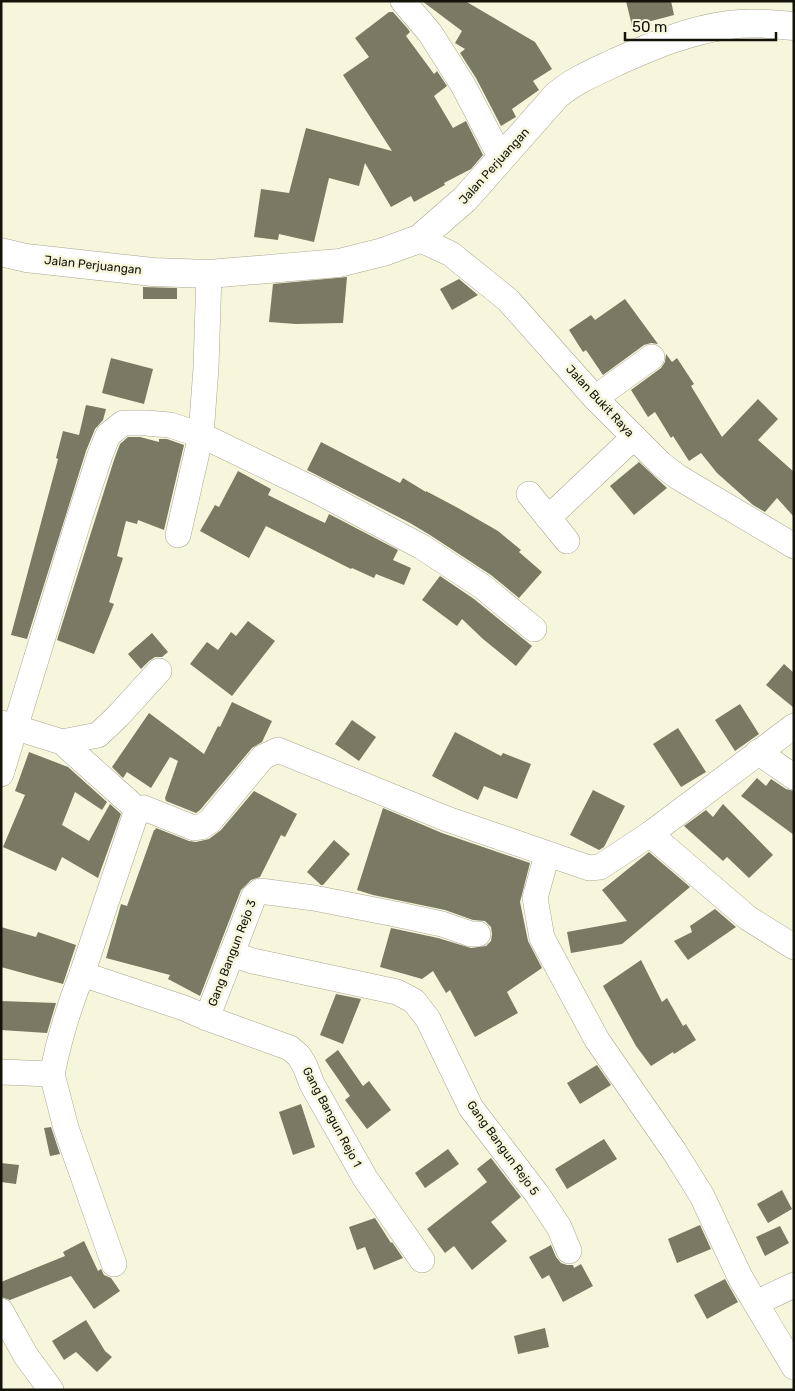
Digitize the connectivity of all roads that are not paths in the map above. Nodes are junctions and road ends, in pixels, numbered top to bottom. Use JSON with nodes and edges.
{"nodes":[{"id":1,"x":403,"y":1,"type":"edge"},
{"id":2,"x":794,"y":26,"type":"edge"},
{"id":3,"x":501,"y":158,"type":"junction"},
{"id":4,"x":419,"y":239,"type":"junction"},
{"id":5,"x":1,"y":252,"type":"edge"},
{"id":6,"x":209,"y":274,"type":"junction"},
{"id":7,"x":652,"y":357,"type":"dead end"},
{"id":8,"x":595,"y":398,"type":"junction"},
{"id":9,"x":201,"y":435,"type":"junction"},
{"id":10,"x":634,"y":437,"type":"junction"},
{"id":11,"x":529,"y":494,"type":"dead end"},
{"id":12,"x":548,"y":518,"type":"junction"},
{"id":13,"x":178,"y":535,"type":"dead end"},
{"id":14,"x":567,"y":541,"type":"dead end"},
{"id":15,"x":794,"y":546,"type":"edge"},
{"id":16,"x":534,"y":629,"type":"dead end"},
{"id":17,"x":159,"y":672,"type":"dead end"},
{"id":18,"x":8,"y":725,"type":"edge"},
{"id":19,"x":794,"y":726,"type":"edge"},
{"id":20,"x":62,"y":742,"type":"junction"},
{"id":21,"x":758,"y":752,"type":"junction"},
{"id":22,"x":1,"y":774,"type":"edge"},
{"id":23,"x":794,"y":776,"type":"edge"},
{"id":24,"x":139,"y":811,"type":"junction"},
{"id":25,"x":650,"y":834,"type":"junction"},
{"id":26,"x":549,"y":855,"type":"junction"},
{"id":27,"x":478,"y":934,"type":"dead end"},
{"id":28,"x":794,"y":947,"type":"edge"},
{"id":29,"x":231,"y":954,"type":"junction"},
{"id":30,"x":82,"y":974,"type":"junction"},
{"id":31,"x":207,"y":1018,"type":"junction"},
{"id":32,"x":1,"y":1072,"type":"edge"},
{"id":33,"x":52,"y":1074,"type":"junction"},
{"id":34,"x":569,"y":1251,"type":"dead end"},
{"id":35,"x":422,"y":1260,"type":"dead end"},
{"id":36,"x":114,"y":1264,"type":"dead end"},
{"id":37,"x":794,"y":1285,"type":"edge"},
{"id":38,"x":756,"y":1303,"type":"junction"},
{"id":39,"x":1,"y":1312,"type":"edge"},
{"id":40,"x":794,"y":1367,"type":"edge"},
{"id":41,"x":51,"y":1390,"type":"edge"}],
"edges":[{"from":1,"to":3,"type":"street"},
{"from":2,"to":3,"type":"street","name":"Jalan Perjuangan"},
{"from":3,"to":4,"type":"street","name":"Jalan Perjuangan"},
{"from":4,"to":6,"type":"street","name":"Jalan Perjuangan"},
{"from":4,"to":8,"type":"street","name":"Jalan Bukit Raya"},
{"from":5,"to":6,"type":"street","name":"Jalan Perjuangan"},
{"from":6,"to":9,"type":"street"},
{"from":7,"to":8,"type":"street"},
{"from":8,"to":10,"type":"street","name":"Jalan Bukit Raya"},
{"from":9,"to":13,"type":"street"},
{"from":9,"to":16,"type":"street"},
{"from":9,"to":18,"type":"street"},
{"from":10,"to":12,"type":"street"},
{"from":10,"to":15,"type":"street","name":"Jalan Bukit Raya"},
{"from":11,"to":12,"type":"street"},
{"from":12,"to":14,"type":"street"},
{"from":17,"to":20,"type":"street"},
{"from":18,"to":20,"type":"street"},
{"from":18,"to":22,"type":"street"},
{"from":19,"to":21,"type":"street"},
{"from":20,"to":24,"type":"street"},
{"from":21,"to":23,"type":"street"},
{"from":21,"to":25,"type":"street"},
{"from":24,"to":26,"type":"street"},
{"from":24,"to":30,"type":"street"},
{"from":25,"to":26,"type":"street"},
{"from":25,"to":28,"type":"street"},
{"from":26,"to":38,"type":"street"},
{"from":27,"to":29,"type":"street","name":"Gang Bangun Rejo 3"},
{"from":29,"to":31,"type":"street","name":"Gang Bangun Rejo 3"},
{"from":29,"to":34,"type":"street","name":"Gang Bangun Rejo 5"},
{"from":30,"to":31,"type":"street","name":"Gang Bangun Rejo 3"},
{"from":30,"to":33,"type":"street"},
{"from":31,"to":35,"type":"street","name":"Gang Bangun Rejo 1"},
{"from":32,"to":33,"type":"street"},
{"from":33,"to":36,"type":"street"},
{"from":37,"to":38,"type":"street"},
{"from":38,"to":40,"type":"street"},
{"from":39,"to":41,"type":"street"}]}
